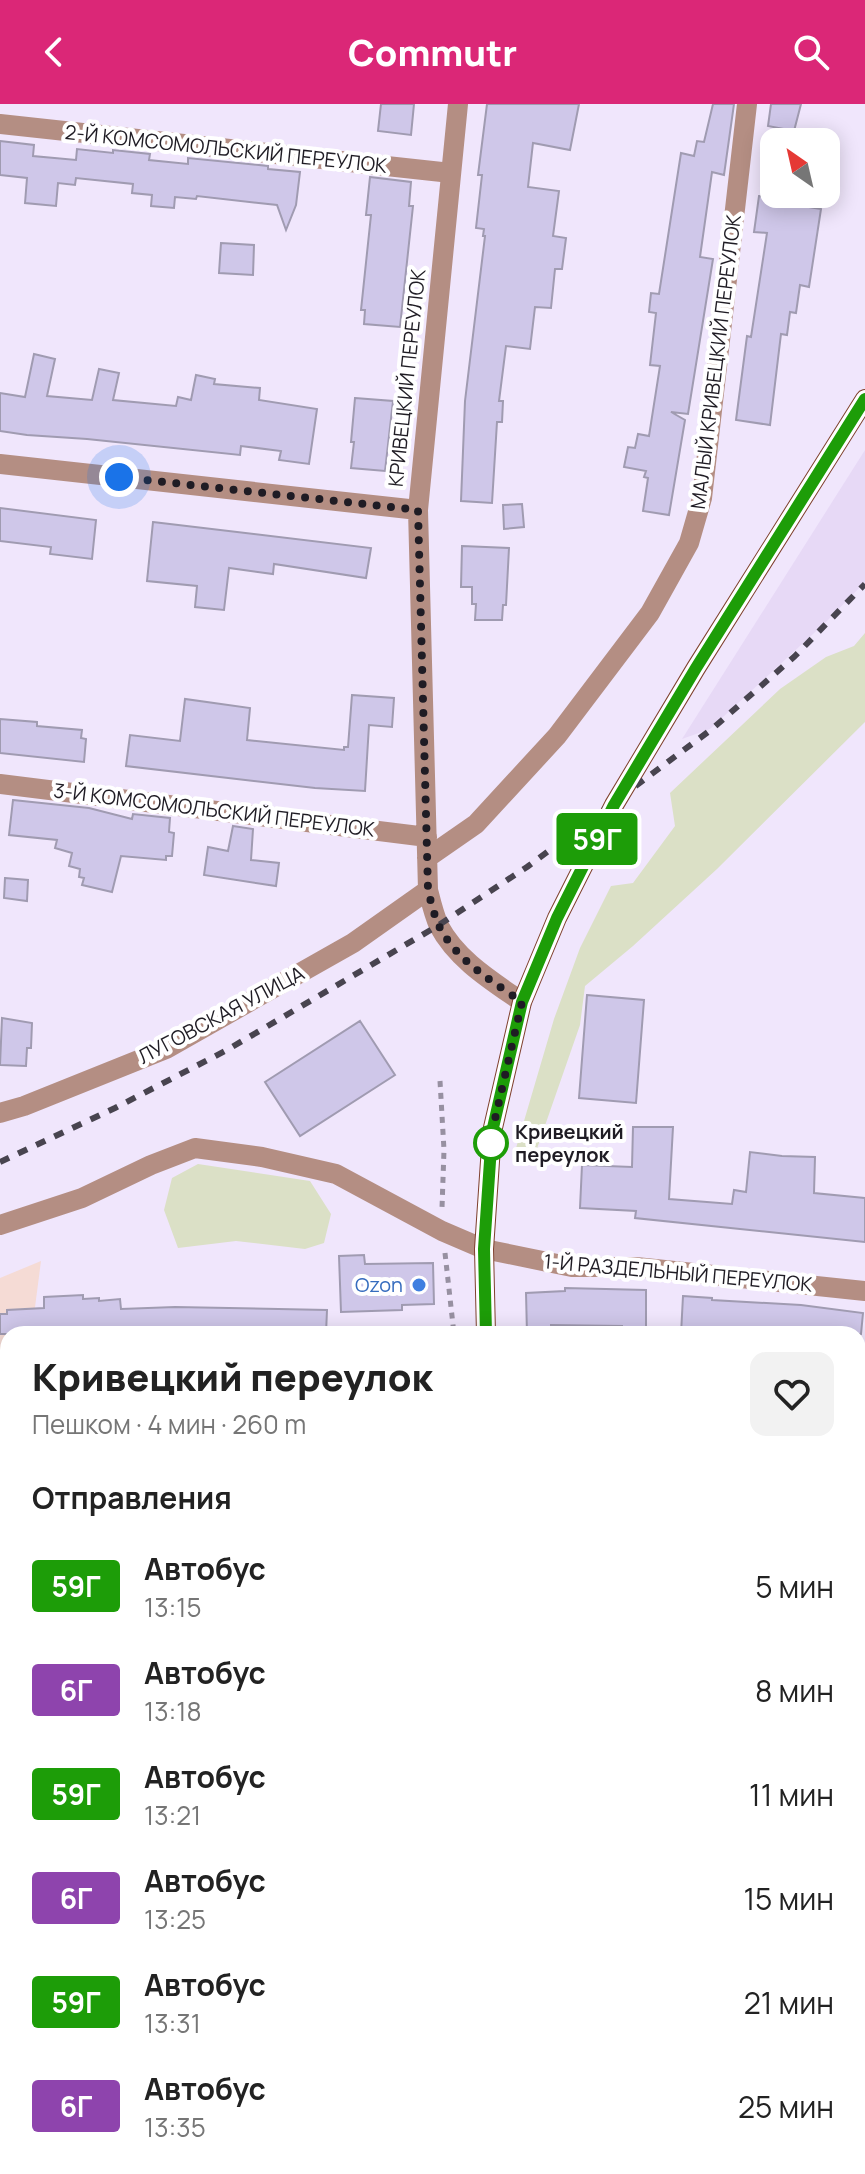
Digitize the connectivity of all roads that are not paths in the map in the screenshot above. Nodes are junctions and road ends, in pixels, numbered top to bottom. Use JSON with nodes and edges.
{"nodes":[{"id":1,"x":458,"y":104,"type":"edge"},
{"id":2,"x":747,"y":104,"type":"edge"},
{"id":3,"x":0,"y":124,"type":"edge"},
{"id":4,"x":451,"y":173,"type":"junction"},
{"id":5,"x":865,"y":399,"type":"edge"},
{"id":6,"x":0,"y":464,"type":"edge"},
{"id":7,"x":418,"y":510,"type":"junction"},
{"id":8,"x":0,"y":784,"type":"edge"},
{"id":9,"x":427,"y":837,"type":"junction"},
{"id":10,"x":427,"y":858,"type":"junction"},
{"id":11,"x":428,"y":890,"type":"junction"},
{"id":12,"x":522,"y":1002,"type":"junction"},
{"id":13,"x":0,"y":1113,"type":"edge"},
{"id":14,"x":0,"y":1225,"type":"edge"},
{"id":15,"x":484,"y":1249,"type":"junction"},
{"id":16,"x":865,"y":1291,"type":"edge"},
{"id":17,"x":486,"y":1326,"type":"edge"}],
"edges":[{"from":1,"to":4,"type":"street","name":"КРИВЕЦКИЙ ПЕРЕУЛОК"},
{"from":2,"to":10,"type":"street","name":"МАЛЫЙ КРИВЕЦКИЙ ПЕРЕУЛОК"},
{"from":3,"to":4,"type":"street","name":"2-Й КОМСОМОЛЬСКИЙ ПЕРЕУЛОК"},
{"from":4,"to":7,"type":"street","name":"КРИВЕЦКИЙ ПЕРЕУЛОК"},
{"from":5,"to":12,"type":"main road"},
{"from":6,"to":7,"type":"street"},
{"from":7,"to":9,"type":"street","name":"КРИВЕЦКИЙ ПЕРЕУЛОК"},
{"from":8,"to":9,"type":"street","name":"3-Й КОМСОМОЛЬСКИЙ ПЕРЕУЛОК"},
{"from":9,"to":10,"type":"street","name":"КРИВЕЦКИЙ ПЕРЕУЛОК"},
{"from":10,"to":11,"type":"street","name":"КРИВЕЦКИЙ ПЕРЕУЛОК"},
{"from":11,"to":12,"type":"street","name":"КРИВЕЦКИЙ ПЕРЕУЛОК"},
{"from":11,"to":13,"type":"street","name":"ЛУГОВСКАЯ УЛИЦА"},
{"from":12,"to":15,"type":"main road"},
{"from":14,"to":15,"type":"street","name":"1-Й РАЗДЕЛЬНЫЙ ПЕРЕУЛОК"},
{"from":15,"to":16,"type":"street","name":"1-Й РАЗДЕЛЬНЫЙ ПЕРЕУЛОК"},
{"from":15,"to":17,"type":"main road"}]}
